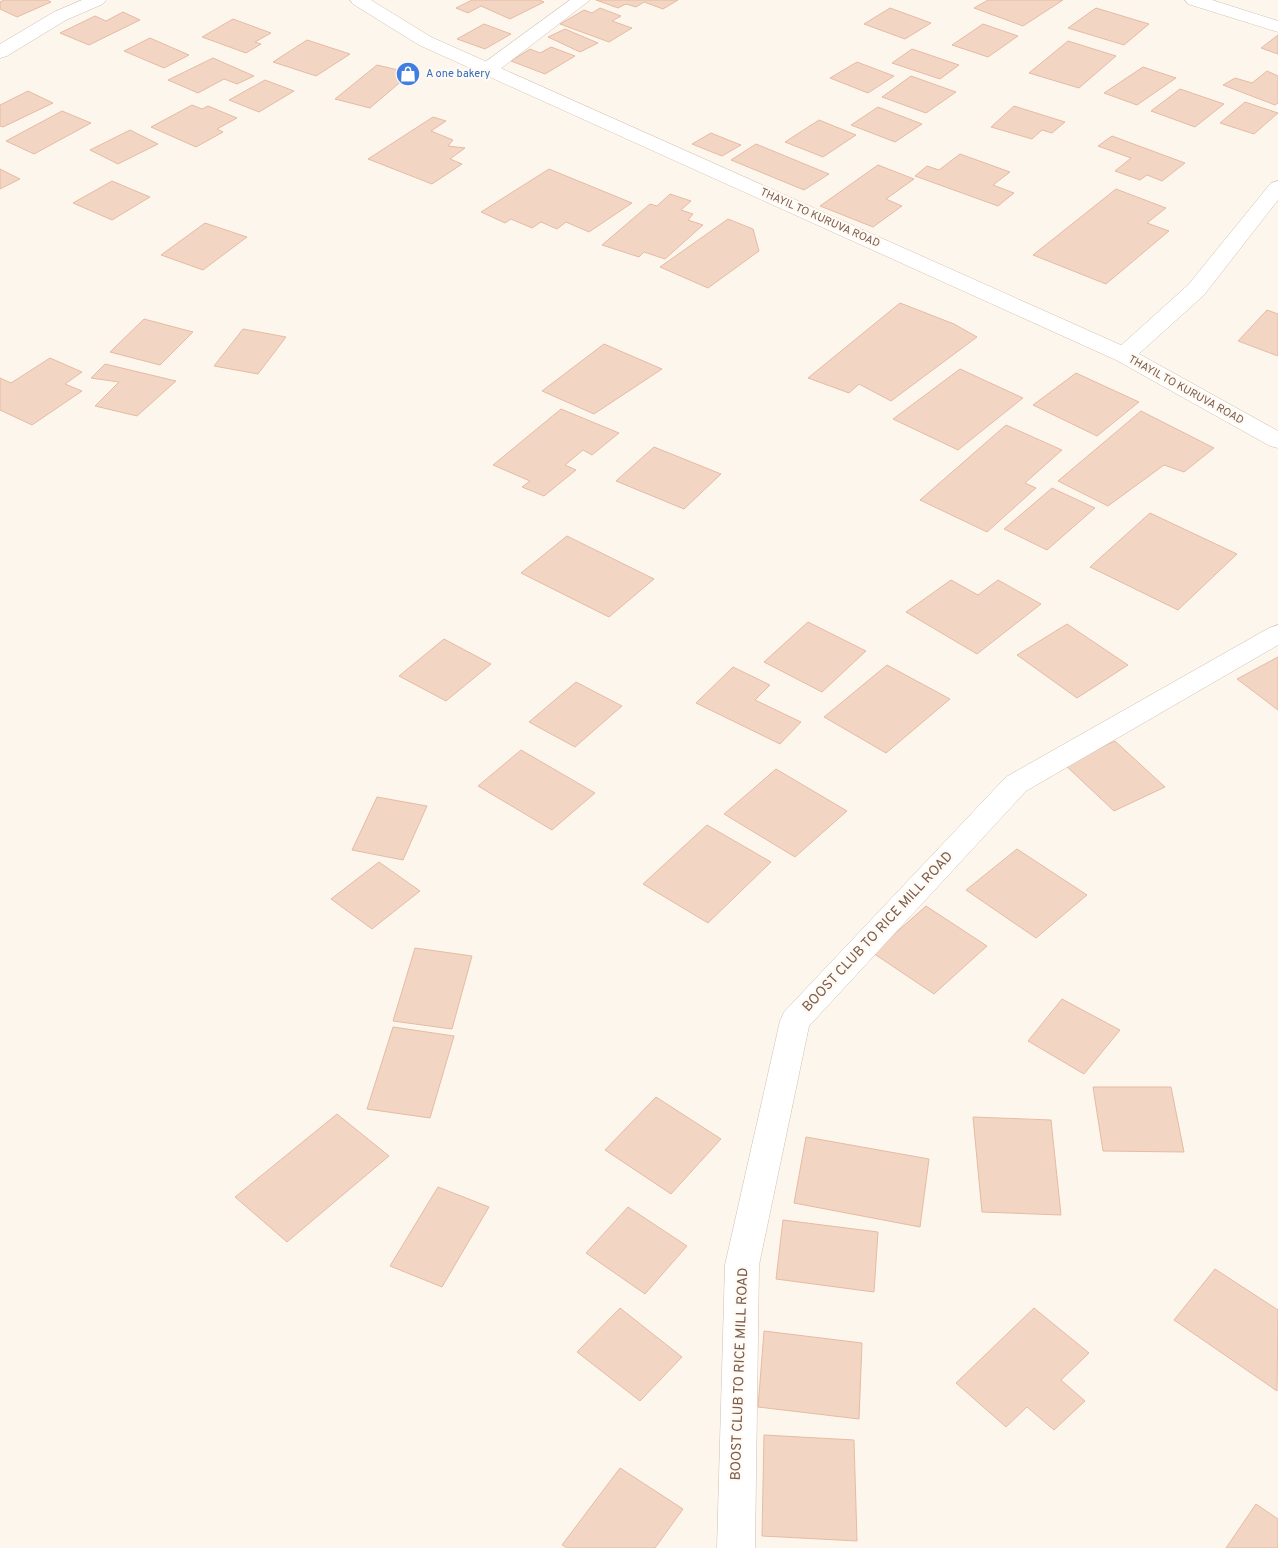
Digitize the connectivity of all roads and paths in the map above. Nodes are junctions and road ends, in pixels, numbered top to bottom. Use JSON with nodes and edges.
{"nodes":[{"id":1,"x":97,"y":0,"type":"edge"},
{"id":2,"x":359,"y":0,"type":"edge"},
{"id":3,"x":581,"y":0,"type":"edge"},
{"id":4,"x":1194,"y":0,"type":"edge"},
{"id":5,"x":1278,"y":27,"type":"edge"},
{"id":6,"x":0,"y":52,"type":"edge"},
{"id":7,"x":488,"y":69,"type":"junction"},
{"id":8,"x":1278,"y":187,"type":"edge"},
{"id":9,"x":1124,"y":355,"type":"junction"},
{"id":10,"x":1278,"y":441,"type":"edge"},
{"id":11,"x":1278,"y":634,"type":"edge"},
{"id":12,"x":736,"y":1548,"type":"edge"}],
"edges":[{"from":1,"to":6,"type":"street"},
{"from":2,"to":7,"type":"street","name":"THAYIL TO KURUVA ROAD"},
{"from":3,"to":7,"type":"street"},
{"from":4,"to":5,"type":"street"},
{"from":7,"to":9,"type":"street","name":"THAYIL TO KURUVA ROAD"},
{"from":8,"to":9,"type":"street"},
{"from":9,"to":10,"type":"street","name":"THAYIL TO KURUVA ROAD"},
{"from":11,"to":12,"type":"street","name":"BOOST CLUB TO RICE MILL ROAD"}]}
